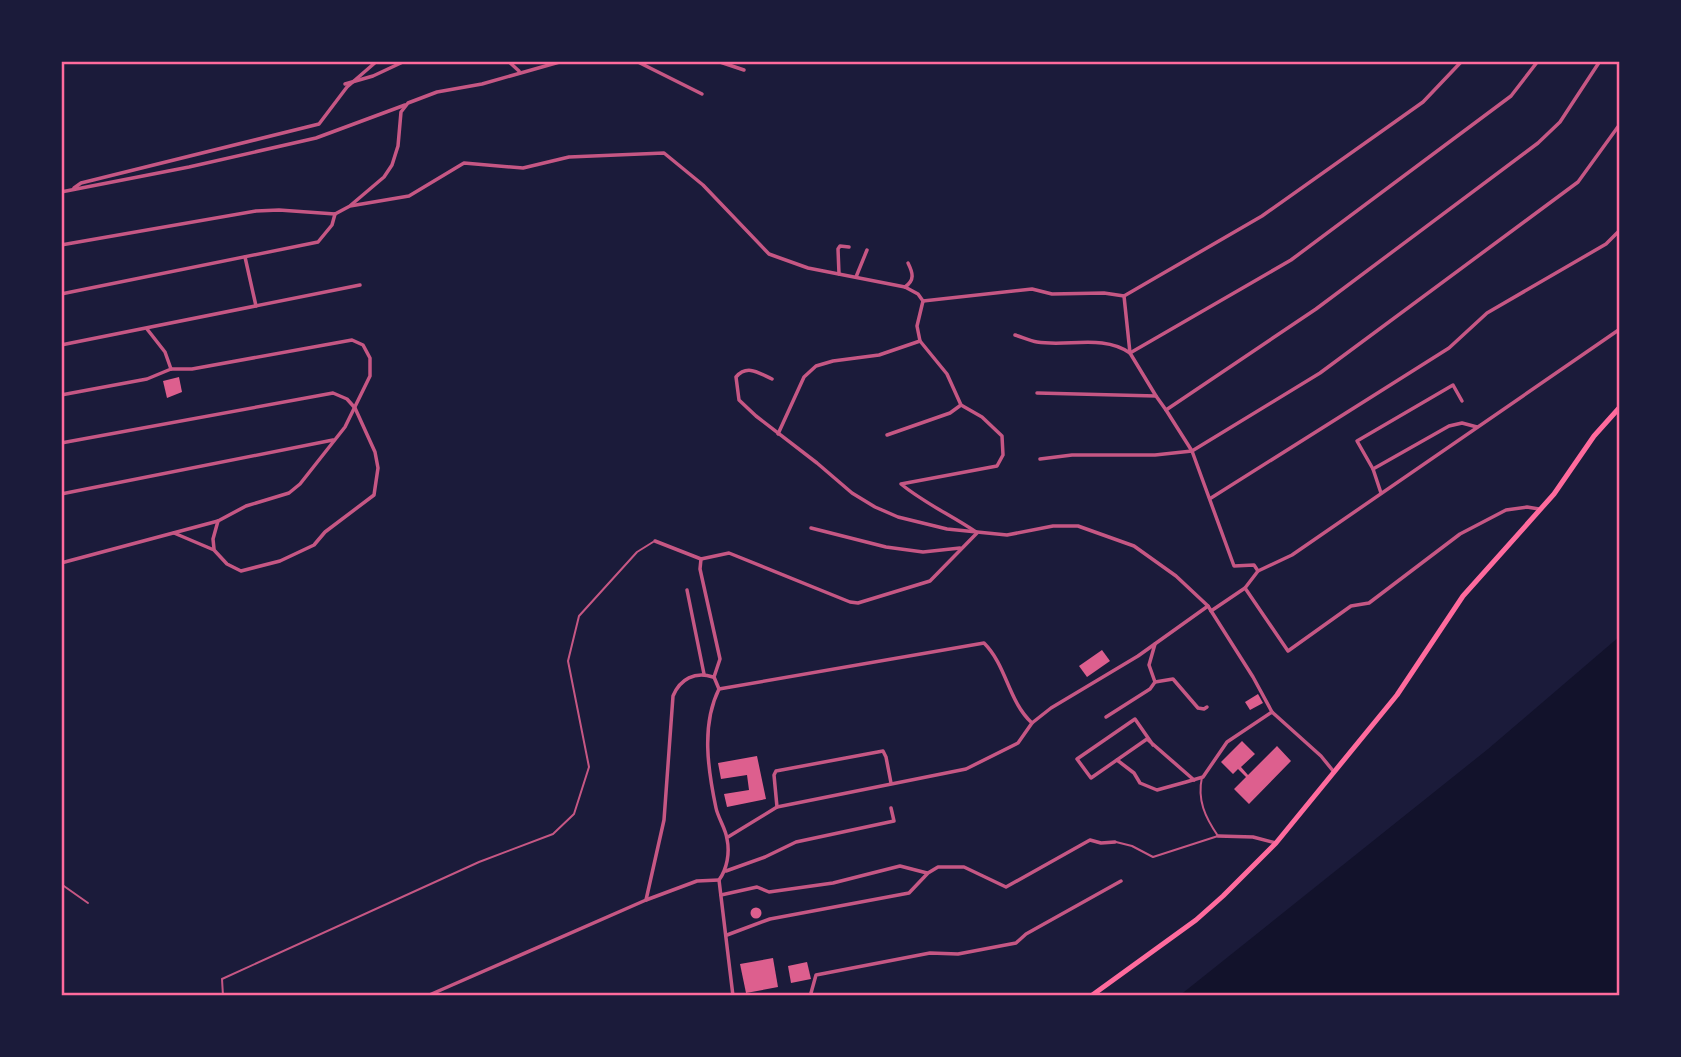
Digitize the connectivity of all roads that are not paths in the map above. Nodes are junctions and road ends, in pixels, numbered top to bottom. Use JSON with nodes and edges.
{"nodes":[{"id":1,"x":377,"y":61,"type":"edge"},
{"id":2,"x":405,"y":61,"type":"edge"},
{"id":3,"x":508,"y":61,"type":"edge"},
{"id":4,"x":563,"y":61,"type":"edge"},
{"id":5,"x":636,"y":61,"type":"edge"},
{"id":6,"x":717,"y":61,"type":"edge"},
{"id":7,"x":1462,"y":61,"type":"edge"},
{"id":8,"x":1538,"y":61,"type":"edge"},
{"id":9,"x":1600,"y":61,"type":"edge"},
{"id":10,"x":744,"y":70,"type":"dead end"},
{"id":11,"x":520,"y":72,"type":"junction"},
{"id":12,"x":345,"y":84,"type":"dead end"},
{"id":13,"x":702,"y":94,"type":"dead end"},
{"id":14,"x":405,"y":105,"type":"junction"},
{"id":15,"x":1620,"y":124,"type":"edge"},
{"id":16,"x":72,"y":190,"type":"junction"},
{"id":17,"x":61,"y":192,"type":"edge"},
{"id":18,"x":350,"y":205,"type":"junction"},
{"id":19,"x":335,"y":214,"type":"junction"},
{"id":20,"x":1620,"y":230,"type":"edge"},
{"id":21,"x":61,"y":246,"type":"edge"},
{"id":22,"x":849,"y":247,"type":"dead end"},
{"id":23,"x":867,"y":250,"type":"dead end"},
{"id":24,"x":245,"y":257,"type":"junction"},
{"id":25,"x":908,"y":264,"type":"dead end"},
{"id":26,"x":839,"y":274,"type":"junction"},
{"id":27,"x":856,"y":277,"type":"junction"},
{"id":28,"x":360,"y":285,"type":"dead end"},
{"id":29,"x":905,"y":287,"type":"junction"},
{"id":30,"x":61,"y":294,"type":"edge"},
{"id":31,"x":1124,"y":296,"type":"junction"},
{"id":32,"x":923,"y":301,"type":"junction"},
{"id":33,"x":256,"y":306,"type":"junction"},
{"id":34,"x":147,"y":329,"type":"junction"},
{"id":35,"x":1620,"y":329,"type":"edge"},
{"id":36,"x":1016,"y":335,"type":"dead end"},
{"id":37,"x":920,"y":341,"type":"junction"},
{"id":38,"x":61,"y":345,"type":"edge"},
{"id":39,"x":1130,"y":353,"type":"junction"},
{"id":40,"x":171,"y":369,"type":"junction"},
{"id":41,"x":772,"y":379,"type":"dead end"},
{"id":42,"x":1037,"y":393,"type":"dead end"},
{"id":43,"x":61,"y":394,"type":"edge"},
{"id":44,"x":1156,"y":396,"type":"junction"},
{"id":45,"x":1462,"y":401,"type":"dead end"},
{"id":46,"x":961,"y":405,"type":"junction"},
{"id":47,"x":1620,"y":407,"type":"edge"},
{"id":48,"x":355,"y":408,"type":"junction"},
{"id":49,"x":1166,"y":410,"type":"junction"},
{"id":50,"x":1479,"y":427,"type":"junction"},
{"id":51,"x":778,"y":435,"type":"junction"},
{"id":52,"x":887,"y":435,"type":"dead end"},
{"id":53,"x":333,"y":440,"type":"junction"},
{"id":54,"x":61,"y":443,"type":"edge"},
{"id":55,"x":1192,"y":451,"type":"junction"},
{"id":56,"x":1040,"y":459,"type":"dead end"},
{"id":57,"x":1373,"y":469,"type":"junction"},
{"id":58,"x":1381,"y":492,"type":"junction"},
{"id":59,"x":61,"y":494,"type":"edge"},
{"id":60,"x":1211,"y":498,"type":"junction"},
{"id":61,"x":1541,"y":509,"type":"junction"},
{"id":62,"x":218,"y":521,"type":"junction"},
{"id":63,"x":811,"y":528,"type":"dead end"},
{"id":64,"x":174,"y":533,"type":"junction"},
{"id":65,"x":977,"y":533,"type":"junction"},
{"id":66,"x":655,"y":541,"type":"joint"},
{"id":67,"x":962,"y":548,"type":"junction"},
{"id":68,"x":214,"y":550,"type":"junction"},
{"id":69,"x":701,"y":559,"type":"junction"},
{"id":70,"x":61,"y":563,"type":"edge"},
{"id":71,"x":1258,"y":571,"type":"junction"},
{"id":72,"x":1245,"y":588,"type":"junction"},
{"id":73,"x":687,"y":590,"type":"dead end"},
{"id":74,"x":1209,"y":608,"type":"junction"},
{"id":75,"x":1155,"y":642,"type":"junction"},
{"id":76,"x":704,"y":674,"type":"junction"},
{"id":77,"x":714,"y":677,"type":"junction"},
{"id":78,"x":1155,"y":682,"type":"junction"},
{"id":79,"x":719,"y":689,"type":"junction"},
{"id":80,"x":1207,"y":707,"type":"dead end"},
{"id":81,"x":1272,"y":712,"type":"junction"},
{"id":82,"x":1106,"y":717,"type":"dead end"},
{"id":83,"x":1032,"y":723,"type":"junction"},
{"id":84,"x":1153,"y":745,"type":"junction"},
{"id":85,"x":1117,"y":760,"type":"junction"},
{"id":86,"x":1334,"y":772,"type":"junction"},
{"id":87,"x":1203,"y":777,"type":"junction"},
{"id":88,"x":1194,"y":779,"type":"junction"},
{"id":89,"x":891,"y":783,"type":"junction"},
{"id":90,"x":777,"y":807,"type":"junction"},
{"id":91,"x":891,"y":808,"type":"dead end"},
{"id":92,"x":1218,"y":836,"type":"junction"},
{"id":93,"x":727,"y":837,"type":"junction"},
{"id":94,"x":1115,"y":842,"type":"joint"},
{"id":95,"x":1276,"y":842,"type":"junction"},
{"id":96,"x":726,"y":871,"type":"junction"},
{"id":97,"x":928,"y":873,"type":"junction"},
{"id":98,"x":719,"y":880,"type":"junction"},
{"id":99,"x":1121,"y":881,"type":"dead end"},
{"id":100,"x":61,"y":884,"type":"edge"},
{"id":101,"x":721,"y":895,"type":"junction"},
{"id":102,"x":646,"y":900,"type":"junction"},
{"id":103,"x":88,"y":903,"type":"dead end"},
{"id":104,"x":727,"y":935,"type":"junction"},
{"id":105,"x":811,"y":993,"type":"dead end"},
{"id":106,"x":223,"y":996,"type":"edge"},
{"id":107,"x":428,"y":996,"type":"edge"},
{"id":108,"x":733,"y":996,"type":"edge"},
{"id":109,"x":1091,"y":996,"type":"edge"}],
"edges":[{"from":1,"to":16,"type":"street"},
{"from":2,"to":12,"type":"street"},
{"from":3,"to":11,"type":"street"},
{"from":4,"to":11,"type":"street"},
{"from":5,"to":13,"type":"street"},
{"from":6,"to":10,"type":"street"},
{"from":7,"to":31,"type":"street"},
{"from":8,"to":39,"type":"street"},
{"from":9,"to":49,"type":"street"},
{"from":11,"to":14,"type":"street"},
{"from":14,"to":16,"type":"street"},
{"from":14,"to":18,"type":"street"},
{"from":15,"to":55,"type":"street"},
{"from":16,"to":17,"type":"street"},
{"from":18,"to":19,"type":"street"},
{"from":18,"to":26,"type":"street"},
{"from":19,"to":21,"type":"street"},
{"from":19,"to":24,"type":"street"},
{"from":20,"to":60,"type":"street"},
{"from":22,"to":26,"type":"street"},
{"from":23,"to":27,"type":"street"},
{"from":24,"to":30,"type":"street"},
{"from":24,"to":33,"type":"street"},
{"from":25,"to":29,"type":"street"},
{"from":26,"to":27,"type":"street"},
{"from":27,"to":29,"type":"street"},
{"from":28,"to":33,"type":"street"},
{"from":29,"to":32,"type":"street"},
{"from":31,"to":32,"type":"street"},
{"from":31,"to":39,"type":"street"},
{"from":32,"to":37,"type":"street"},
{"from":33,"to":34,"type":"street"},
{"from":34,"to":38,"type":"street"},
{"from":34,"to":40,"type":"street"},
{"from":35,"to":50,"type":"street"},
{"from":36,"to":39,"type":"street"},
{"from":37,"to":46,"type":"street"},
{"from":37,"to":51,"type":"street"},
{"from":39,"to":44,"type":"street"},
{"from":40,"to":43,"type":"street"},
{"from":40,"to":48,"type":"street"},
{"from":41,"to":51,"type":"street"},
{"from":42,"to":44,"type":"street"},
{"from":44,"to":49,"type":"street"},
{"from":45,"to":57,"type":"street"},
{"from":46,"to":52,"type":"street"},
{"from":46,"to":65,"type":"street"},
{"from":47,"to":61,"type":"main road"},
{"from":48,"to":53,"type":"street"},
{"from":48,"to":54,"type":"street"},
{"from":48,"to":68,"type":"street"},
{"from":49,"to":55,"type":"street"},
{"from":50,"to":57,"type":"street"},
{"from":50,"to":58,"type":"street"},
{"from":51,"to":65,"type":"street"},
{"from":53,"to":59,"type":"street"},
{"from":53,"to":62,"type":"street"},
{"from":55,"to":56,"type":"street"},
{"from":55,"to":60,"type":"street"},
{"from":57,"to":58,"type":"street"},
{"from":58,"to":71,"type":"street"},
{"from":60,"to":71,"type":"street"},
{"from":61,"to":72,"type":"street"},
{"from":61,"to":86,"type":"main road"},
{"from":62,"to":64,"type":"street"},
{"from":62,"to":68,"type":"street"},
{"from":63,"to":67,"type":"street"},
{"from":64,"to":68,"type":"street"},
{"from":64,"to":70,"type":"street"},
{"from":65,"to":67,"type":"street"},
{"from":65,"to":74,"type":"street"},
{"from":66,"to":69,"type":"street"},
{"from":66,"to":106,"type":"lane"},
{"from":67,"to":69,"type":"street"},
{"from":69,"to":77,"type":"street"},
{"from":71,"to":72,"type":"street"},
{"from":72,"to":74,"type":"street"},
{"from":73,"to":76,"type":"street"},
{"from":74,"to":75,"type":"street"},
{"from":74,"to":81,"type":"street"},
{"from":75,"to":78,"type":"street"},
{"from":75,"to":83,"type":"street"},
{"from":76,"to":77,"type":"street"},
{"from":76,"to":102,"type":"street"},
{"from":77,"to":79,"type":"street"},
{"from":78,"to":80,"type":"street"},
{"from":78,"to":82,"type":"street"},
{"from":79,"to":83,"type":"street"},
{"from":79,"to":93,"type":"street"},
{"from":81,"to":86,"type":"street"},
{"from":81,"to":87,"type":"street"},
{"from":83,"to":89,"type":"street"},
{"from":84,"to":85,"type":"street"},
{"from":84,"to":85,"type":"street"},
{"from":84,"to":88,"type":"street"},
{"from":85,"to":88,"type":"street"},
{"from":86,"to":95,"type":"main road"},
{"from":87,"to":88,"type":"street"},
{"from":87,"to":92,"type":"lane"},
{"from":89,"to":90,"type":"street"},
{"from":89,"to":90,"type":"street"},
{"from":90,"to":93,"type":"street"},
{"from":91,"to":96,"type":"street"},
{"from":92,"to":94,"type":"lane"},
{"from":92,"to":95,"type":"street"},
{"from":93,"to":96,"type":"street"},
{"from":94,"to":97,"type":"street"},
{"from":95,"to":109,"type":"main road"},
{"from":96,"to":98,"type":"street"},
{"from":97,"to":101,"type":"street"},
{"from":97,"to":104,"type":"street"},
{"from":98,"to":101,"type":"street"},
{"from":98,"to":102,"type":"street"},
{"from":99,"to":105,"type":"street"},
{"from":100,"to":103,"type":"lane"},
{"from":101,"to":104,"type":"street"},
{"from":102,"to":107,"type":"street"},
{"from":104,"to":108,"type":"street"}]}
